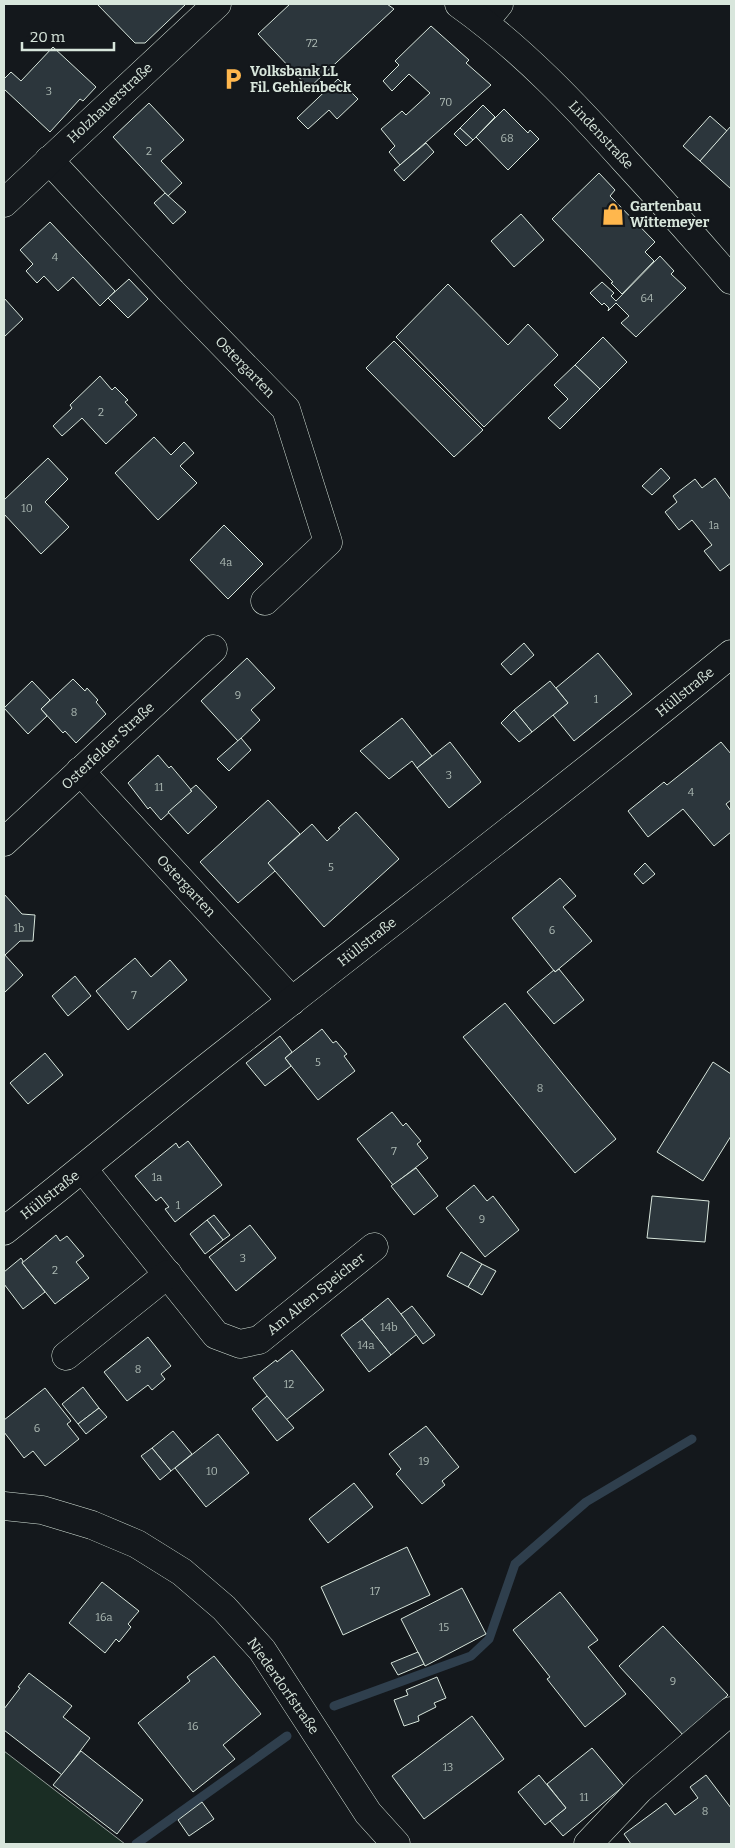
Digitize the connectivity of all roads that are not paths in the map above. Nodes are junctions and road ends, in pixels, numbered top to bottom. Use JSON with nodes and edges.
{"nodes":[{"id":1,"x":217,"y":4,"type":"edge"},
{"id":2,"x":459,"y":4,"type":"edge"},
{"id":3,"x":491,"y":13,"type":"edge"},
{"id":4,"x":49,"y":160,"type":"junction"},
{"id":5,"x":4,"y":203,"type":"edge"},
{"id":6,"x":731,"y":280,"type":"edge"},
{"id":7,"x":265,"y":600,"type":"dead end"},
{"id":8,"x":213,"y":649,"type":"dead end"},
{"id":9,"x":731,"y":654,"type":"edge"},
{"id":10,"x":80,"y":771,"type":"junction"},
{"id":11,"x":4,"y":842,"type":"edge"},
{"id":12,"x":292,"y":1001,"type":"junction"},
{"id":13,"x":83,"y":1169,"type":"junction"},
{"id":14,"x":4,"y":1231,"type":"edge"},
{"id":15,"x":374,"y":1247,"type":"dead end"},
{"id":16,"x":168,"y":1274,"type":"junction"},
{"id":17,"x":66,"y":1356,"type":"dead end"},
{"id":18,"x":4,"y":1506,"type":"edge"},
{"id":19,"x":731,"y":1712,"type":"edge"},
{"id":20,"x":396,"y":1844,"type":"edge"},
{"id":21,"x":588,"y":1844,"type":"edge"}],
"edges":[{"from":1,"to":4,"type":"street","name":"Holzhauerstraße"},
{"from":2,"to":3,"type":"street","name":"Lindenstraße"},
{"from":3,"to":6,"type":"street","name":"Lindenstraße"},
{"from":4,"to":5,"type":"street","name":"Holzhauerstraße"},
{"from":4,"to":7,"type":"street","name":"Ostergarten"},
{"from":8,"to":10,"type":"street","name":"Osterfelder Straße"},
{"from":9,"to":12,"type":"street","name":"Hüllstraße"},
{"from":10,"to":11,"type":"street","name":"Osterfelder Straße"},
{"from":10,"to":12,"type":"street","name":"Ostergarten"},
{"from":12,"to":13,"type":"street","name":"Hüllstraße"},
{"from":13,"to":14,"type":"street","name":"Hüllstraße"},
{"from":13,"to":16,"type":"street","name":"Am Alten Speicher"},
{"from":15,"to":16,"type":"street","name":"Am Alten Speicher"},
{"from":16,"to":17,"type":"street"},
{"from":18,"to":20,"type":"street","name":"Niederdorfstraße"},
{"from":19,"to":21,"type":"street"}]}
